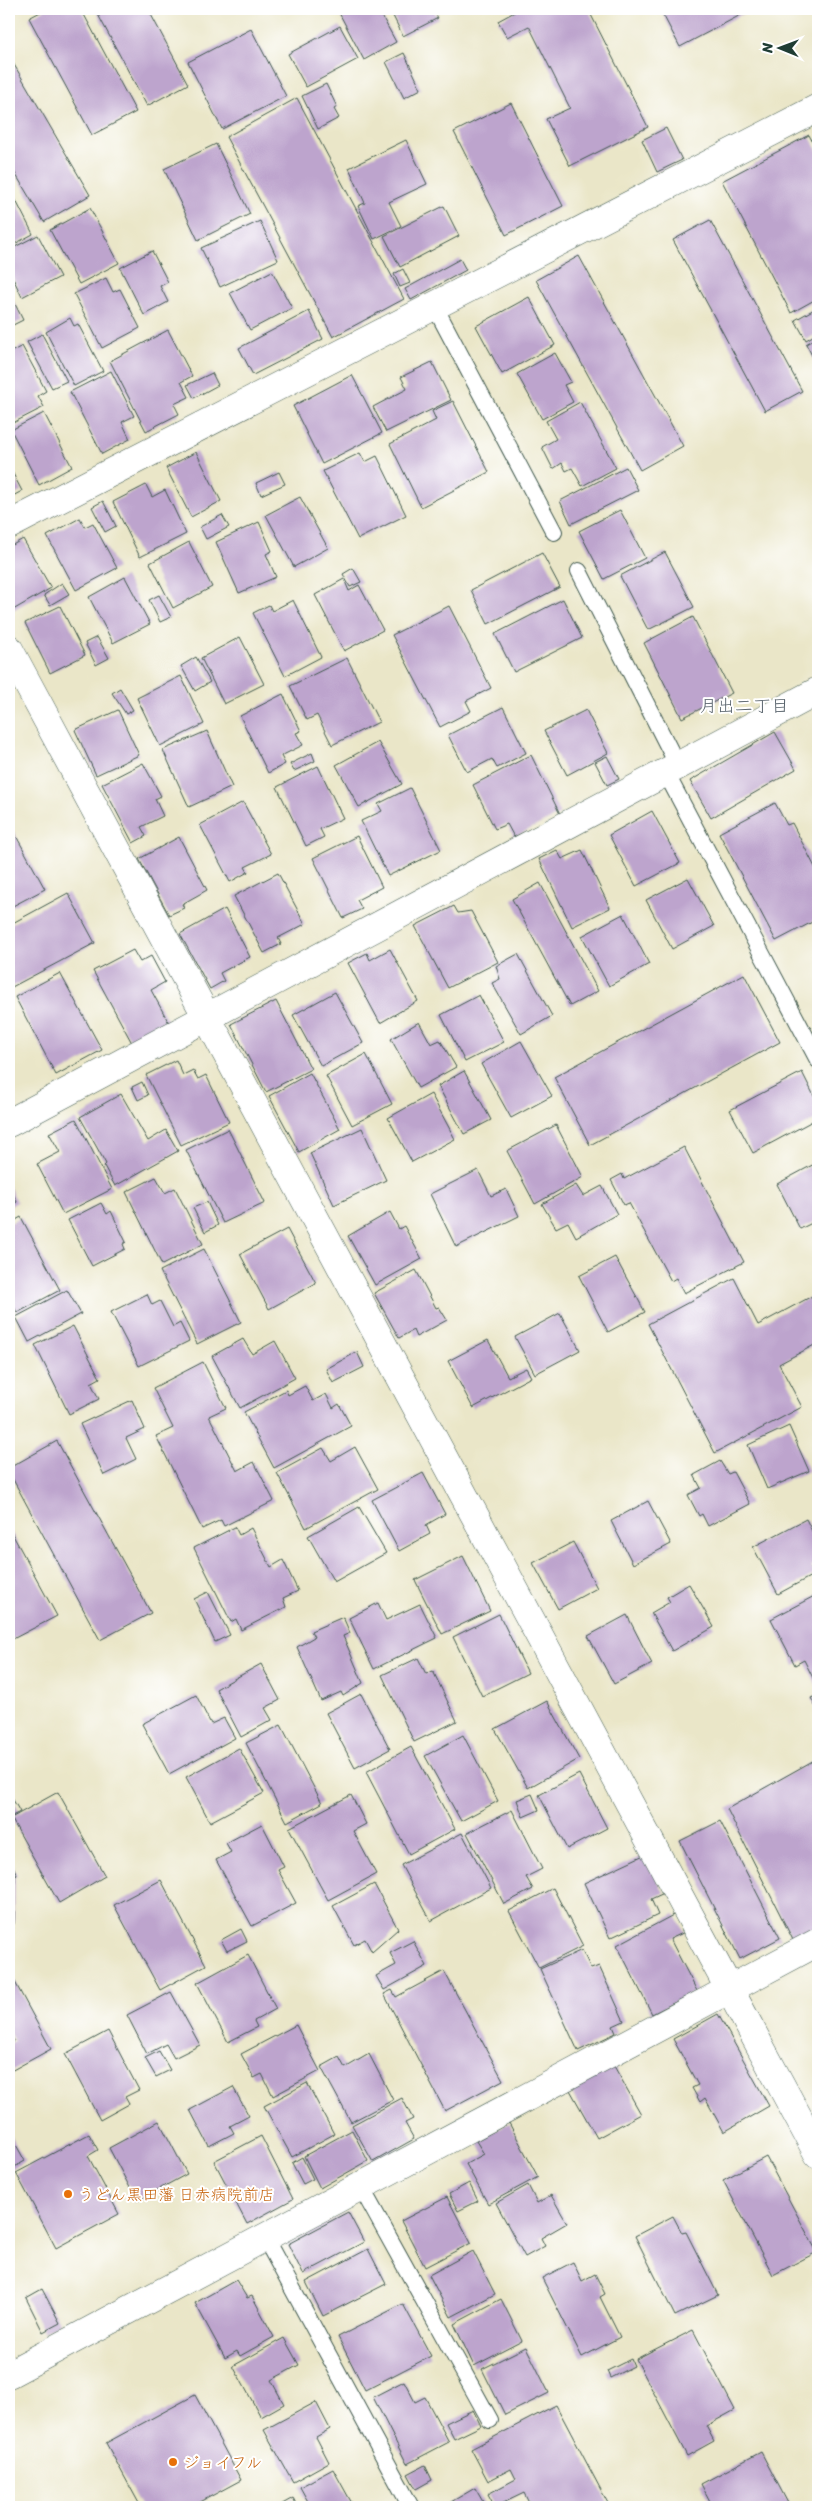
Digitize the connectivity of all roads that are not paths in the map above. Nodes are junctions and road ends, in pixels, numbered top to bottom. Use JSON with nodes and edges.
{"nodes":[{"id":1,"x":818,"y":108,"type":"edge"},
{"id":2,"x":435,"y":307,"type":"junction"},
{"id":3,"x":9,"y":525,"type":"edge"},
{"id":4,"x":554,"y":532,"type":"dead end"},
{"id":5,"x":579,"y":571,"type":"dead end"},
{"id":6,"x":9,"y":649,"type":"edge"},
{"id":7,"x":818,"y":691,"type":"edge"},
{"id":8,"x":672,"y":769,"type":"junction"},
{"id":9,"x":206,"y":1018,"type":"junction"},
{"id":10,"x":818,"y":1060,"type":"edge"},
{"id":11,"x":9,"y":1123,"type":"edge"},
{"id":12,"x":818,"y":1942,"type":"edge"},
{"id":13,"x":730,"y":1990,"type":"junction"},
{"id":14,"x":818,"y":2154,"type":"edge"},
{"id":15,"x":361,"y":2187,"type":"junction"},
{"id":16,"x":264,"y":2238,"type":"junction"},
{"id":17,"x":9,"y":2374,"type":"edge"},
{"id":18,"x":490,"y":2420,"type":"dead end"},
{"id":19,"x":411,"y":2507,"type":"edge"}],
"edges":[{"from":1,"to":2,"type":"street"},
{"from":2,"to":3,"type":"street"},
{"from":2,"to":4,"type":"lane"},
{"from":5,"to":8,"type":"lane"},
{"from":6,"to":9,"type":"street"},
{"from":7,"to":8,"type":"street"},
{"from":8,"to":9,"type":"street"},
{"from":8,"to":10,"type":"lane"},
{"from":9,"to":11,"type":"street"},
{"from":9,"to":13,"type":"street"},
{"from":12,"to":13,"type":"street"},
{"from":13,"to":14,"type":"street"},
{"from":13,"to":15,"type":"street"},
{"from":15,"to":16,"type":"street"},
{"from":15,"to":18,"type":"lane"},
{"from":16,"to":17,"type":"street"},
{"from":16,"to":19,"type":"lane"}]}
